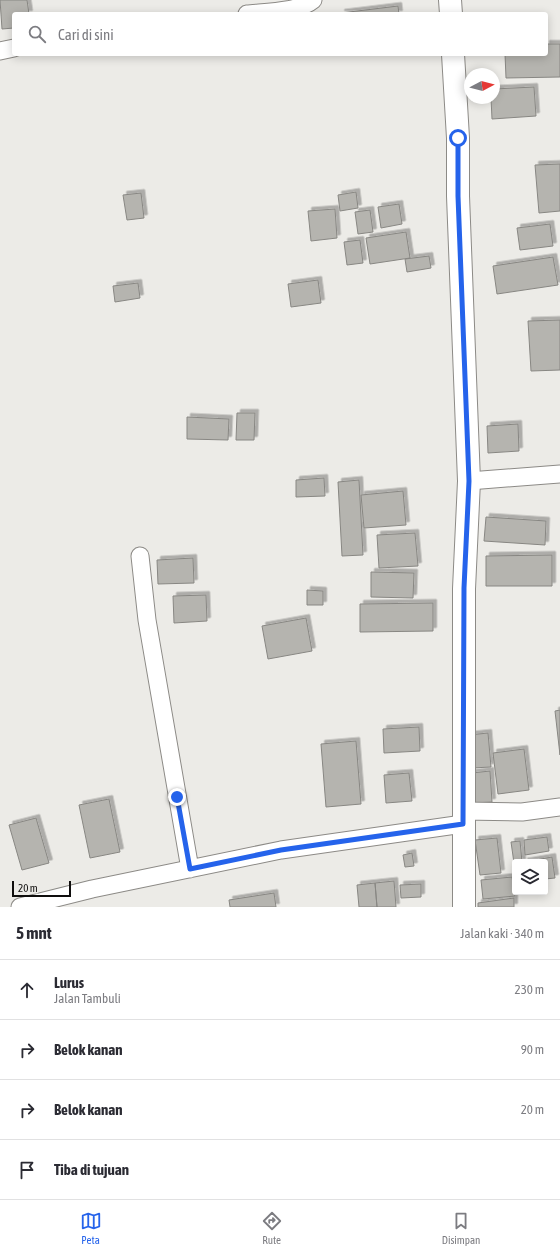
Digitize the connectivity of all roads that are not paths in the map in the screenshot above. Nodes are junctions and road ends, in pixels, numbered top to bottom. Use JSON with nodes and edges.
{"nodes":[{"id":1,"x":313,"y":0,"type":"edge"},
{"id":2,"x":450,"y":0,"type":"edge"},
{"id":3,"x":262,"y":12,"type":"edge"},
{"id":4,"x":451,"y":12,"type":"edge"},
{"id":5,"x":12,"y":48,"type":"edge"},
{"id":6,"x":0,"y":51,"type":"edge"},
{"id":7,"x":453,"y":56,"type":"edge"},
{"id":8,"x":560,"y":474,"type":"edge"},
{"id":9,"x":469,"y":481,"type":"junction"},
{"id":10,"x":140,"y":556,"type":"dead end"},
{"id":11,"x":560,"y":808,"type":"edge"},
{"id":12,"x":463,"y":818,"type":"junction"},
{"id":13,"x":190,"y":869,"type":"junction"},
{"id":14,"x":20,"y":907,"type":"edge"},
{"id":15,"x":464,"y":907,"type":"edge"}],
"edges":[{"from":1,"to":3,"type":"street"},
{"from":2,"to":4,"type":"street"},
{"from":5,"to":6,"type":"street"},
{"from":7,"to":9,"type":"street"},
{"from":8,"to":9,"type":"street"},
{"from":9,"to":12,"type":"street"},
{"from":10,"to":13,"type":"street"},
{"from":11,"to":12,"type":"street"},
{"from":12,"to":13,"type":"street"},
{"from":12,"to":15,"type":"street"},
{"from":13,"to":14,"type":"street"}]}
